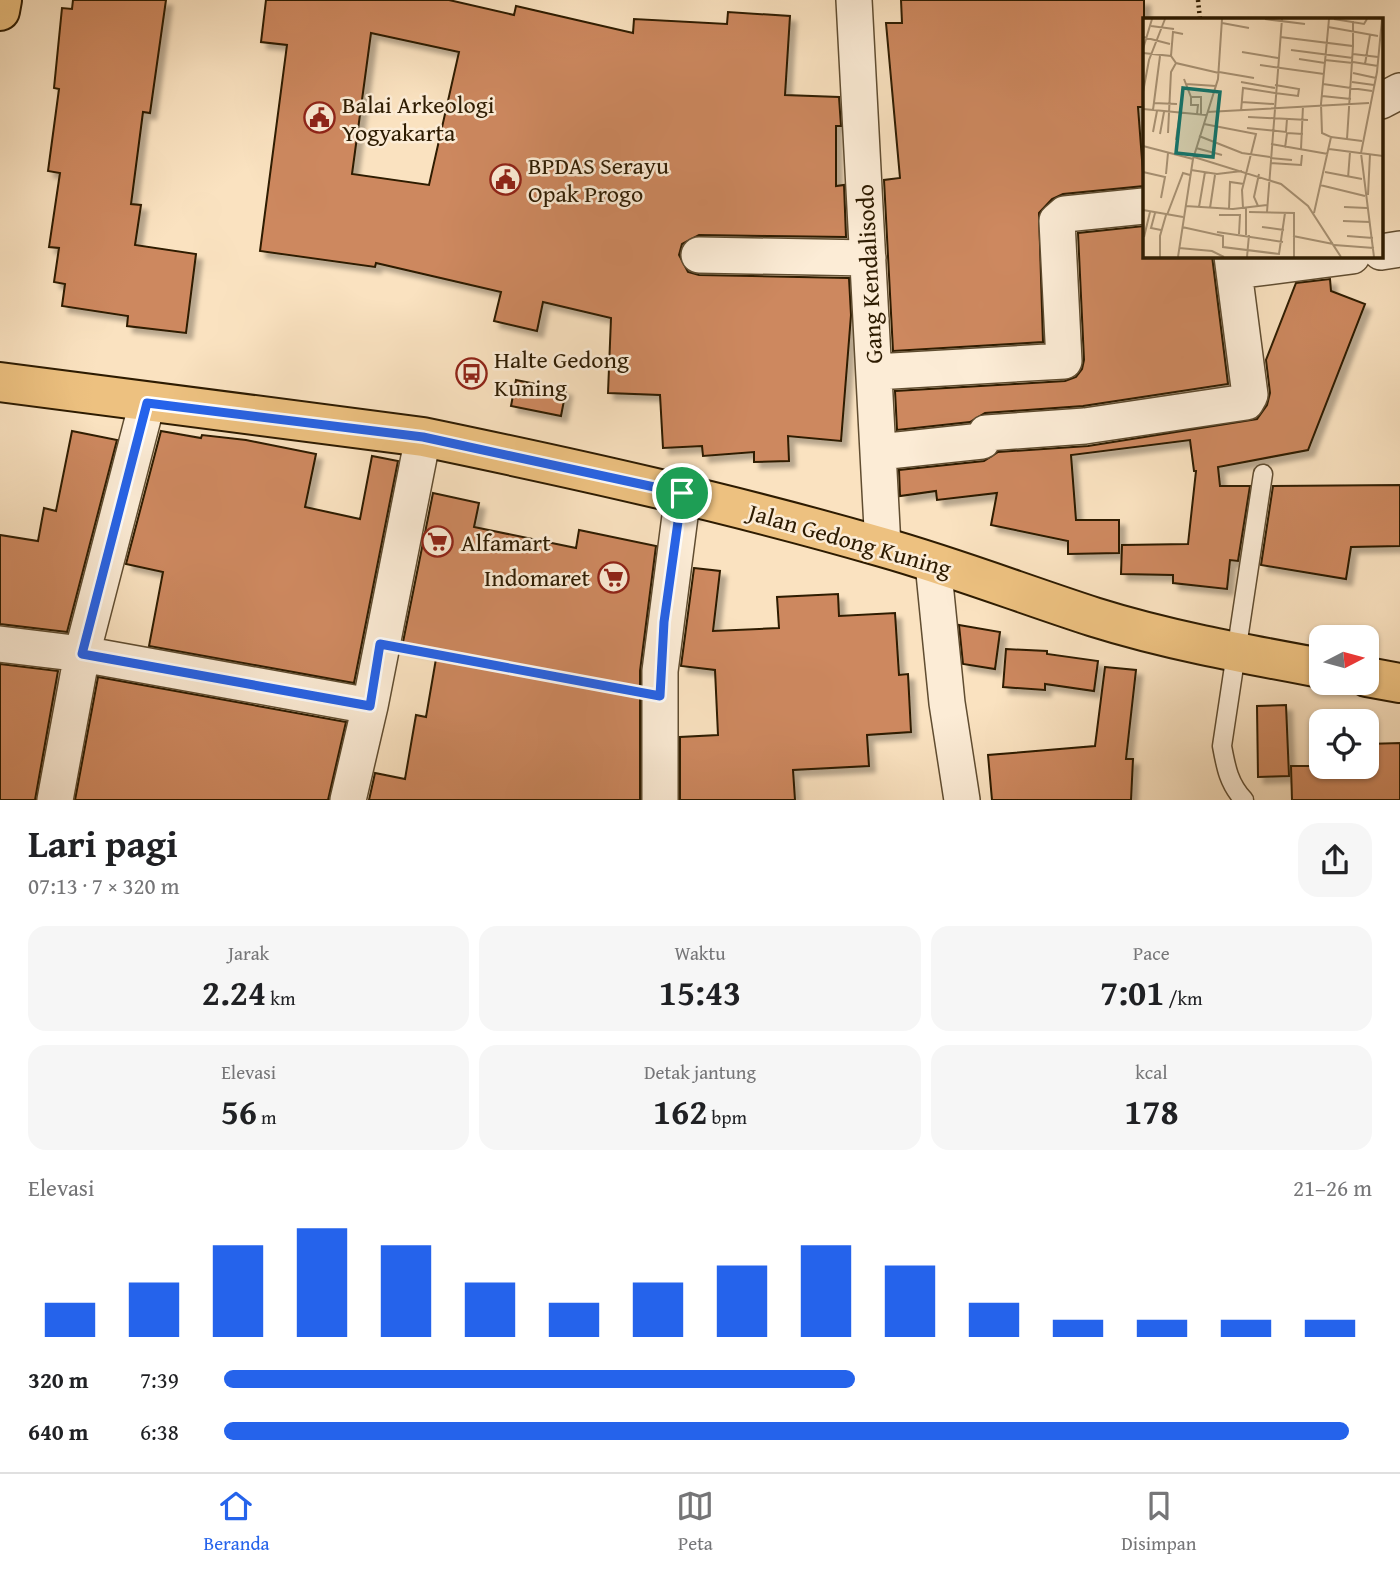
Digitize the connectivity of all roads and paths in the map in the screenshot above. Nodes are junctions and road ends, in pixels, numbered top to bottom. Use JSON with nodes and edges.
{"nodes":[{"id":1,"x":839,"y":0,"type":"edge"},
{"id":2,"x":854,"y":0,"type":"edge"},
{"id":3,"x":1198,"y":0,"type":"edge"},
{"id":4,"x":1200,"y":18,"type":"edge"},
{"id":5,"x":1400,"y":90,"type":"edge"},
{"id":6,"x":1382,"y":100,"type":"edge"},
{"id":7,"x":1143,"y":206,"type":"edge"},
{"id":8,"x":1400,"y":249,"type":"edge"},
{"id":9,"x":1382,"y":252,"type":"edge"},
{"id":10,"x":699,"y":255,"type":"dead end"},
{"id":11,"x":1335,"y":257,"type":"edge"},
{"id":12,"x":869,"y":258,"type":"junction"},
{"id":13,"x":1234,"y":263,"type":"edge"},
{"id":14,"x":875,"y":372,"type":"junction"},
{"id":15,"x":0,"y":382,"type":"edge"},
{"id":16,"x":147,"y":403,"type":"junction"},
{"id":17,"x":423,"y":437,"type":"junction"},
{"id":18,"x":879,"y":453,"type":"junction"},
{"id":19,"x":1263,"y":474,"type":"dead end"},
{"id":20,"x":682,"y":493,"type":"junction"},
{"id":21,"x":883,"y":547,"type":"junction"},
{"id":22,"x":933,"y":563,"type":"junction"},
{"id":23,"x":0,"y":644,"type":"edge"},
{"id":24,"x":380,"y":644,"type":"junction"},
{"id":25,"x":1235,"y":652,"type":"junction"},
{"id":26,"x":82,"y":654,"type":"junction"},
{"id":27,"x":1309,"y":666,"type":"edge"},
{"id":28,"x":1379,"y":679,"type":"edge"},
{"id":29,"x":1400,"y":683,"type":"edge"},
{"id":30,"x":660,"y":696,"type":"junction"},
{"id":31,"x":370,"y":706,"type":"junction"},
{"id":32,"x":55,"y":800,"type":"edge"},
{"id":33,"x":348,"y":800,"type":"edge"},
{"id":34,"x":660,"y":800,"type":"edge"},
{"id":35,"x":962,"y":800,"type":"edge"},
{"id":36,"x":1244,"y":800,"type":"edge"}],
"edges":[{"from":1,"to":2,"type":"street"},
{"from":2,"to":12,"type":"street","name":"Gang Kendalisodo"},
{"from":3,"to":4,"type":"path"},
{"from":5,"to":6,"type":"street"},
{"from":7,"to":14,"type":"street"},
{"from":8,"to":9,"type":"street"},
{"from":10,"to":12,"type":"street"},
{"from":11,"to":13,"type":"street"},
{"from":12,"to":14,"type":"street","name":"Gang Kendalisodo"},
{"from":13,"to":18,"type":"street"},
{"from":14,"to":18,"type":"street","name":"Gang Kendalisodo"},
{"from":15,"to":16,"type":"main road","name":"Jalan Gedong Kuning"},
{"from":16,"to":17,"type":"main road","name":"Jalan Gedong Kuning"},
{"from":16,"to":26,"type":"street"},
{"from":17,"to":20,"type":"main road","name":"Jalan Gedong Kuning"},
{"from":17,"to":24,"type":"street"},
{"from":18,"to":21,"type":"street","name":"Gang Kendalisodo"},
{"from":19,"to":25,"type":"lane"},
{"from":20,"to":21,"type":"main road","name":"Jalan Gedong Kuning"},
{"from":20,"to":30,"type":"street"},
{"from":21,"to":22,"type":"main road","name":"Jalan Gedong Kuning"},
{"from":22,"to":25,"type":"main road","name":"Jalan Gedong Kuning"},
{"from":22,"to":35,"type":"street"},
{"from":23,"to":26,"type":"street"},
{"from":24,"to":30,"type":"path"},
{"from":24,"to":31,"type":"street"},
{"from":25,"to":27,"type":"main road","name":"Jalan Gedong Kuning"},
{"from":25,"to":36,"type":"lane"},
{"from":26,"to":31,"type":"street"},
{"from":26,"to":32,"type":"street"},
{"from":28,"to":29,"type":"main road"},
{"from":30,"to":34,"type":"street"},
{"from":31,"to":33,"type":"street"}]}
